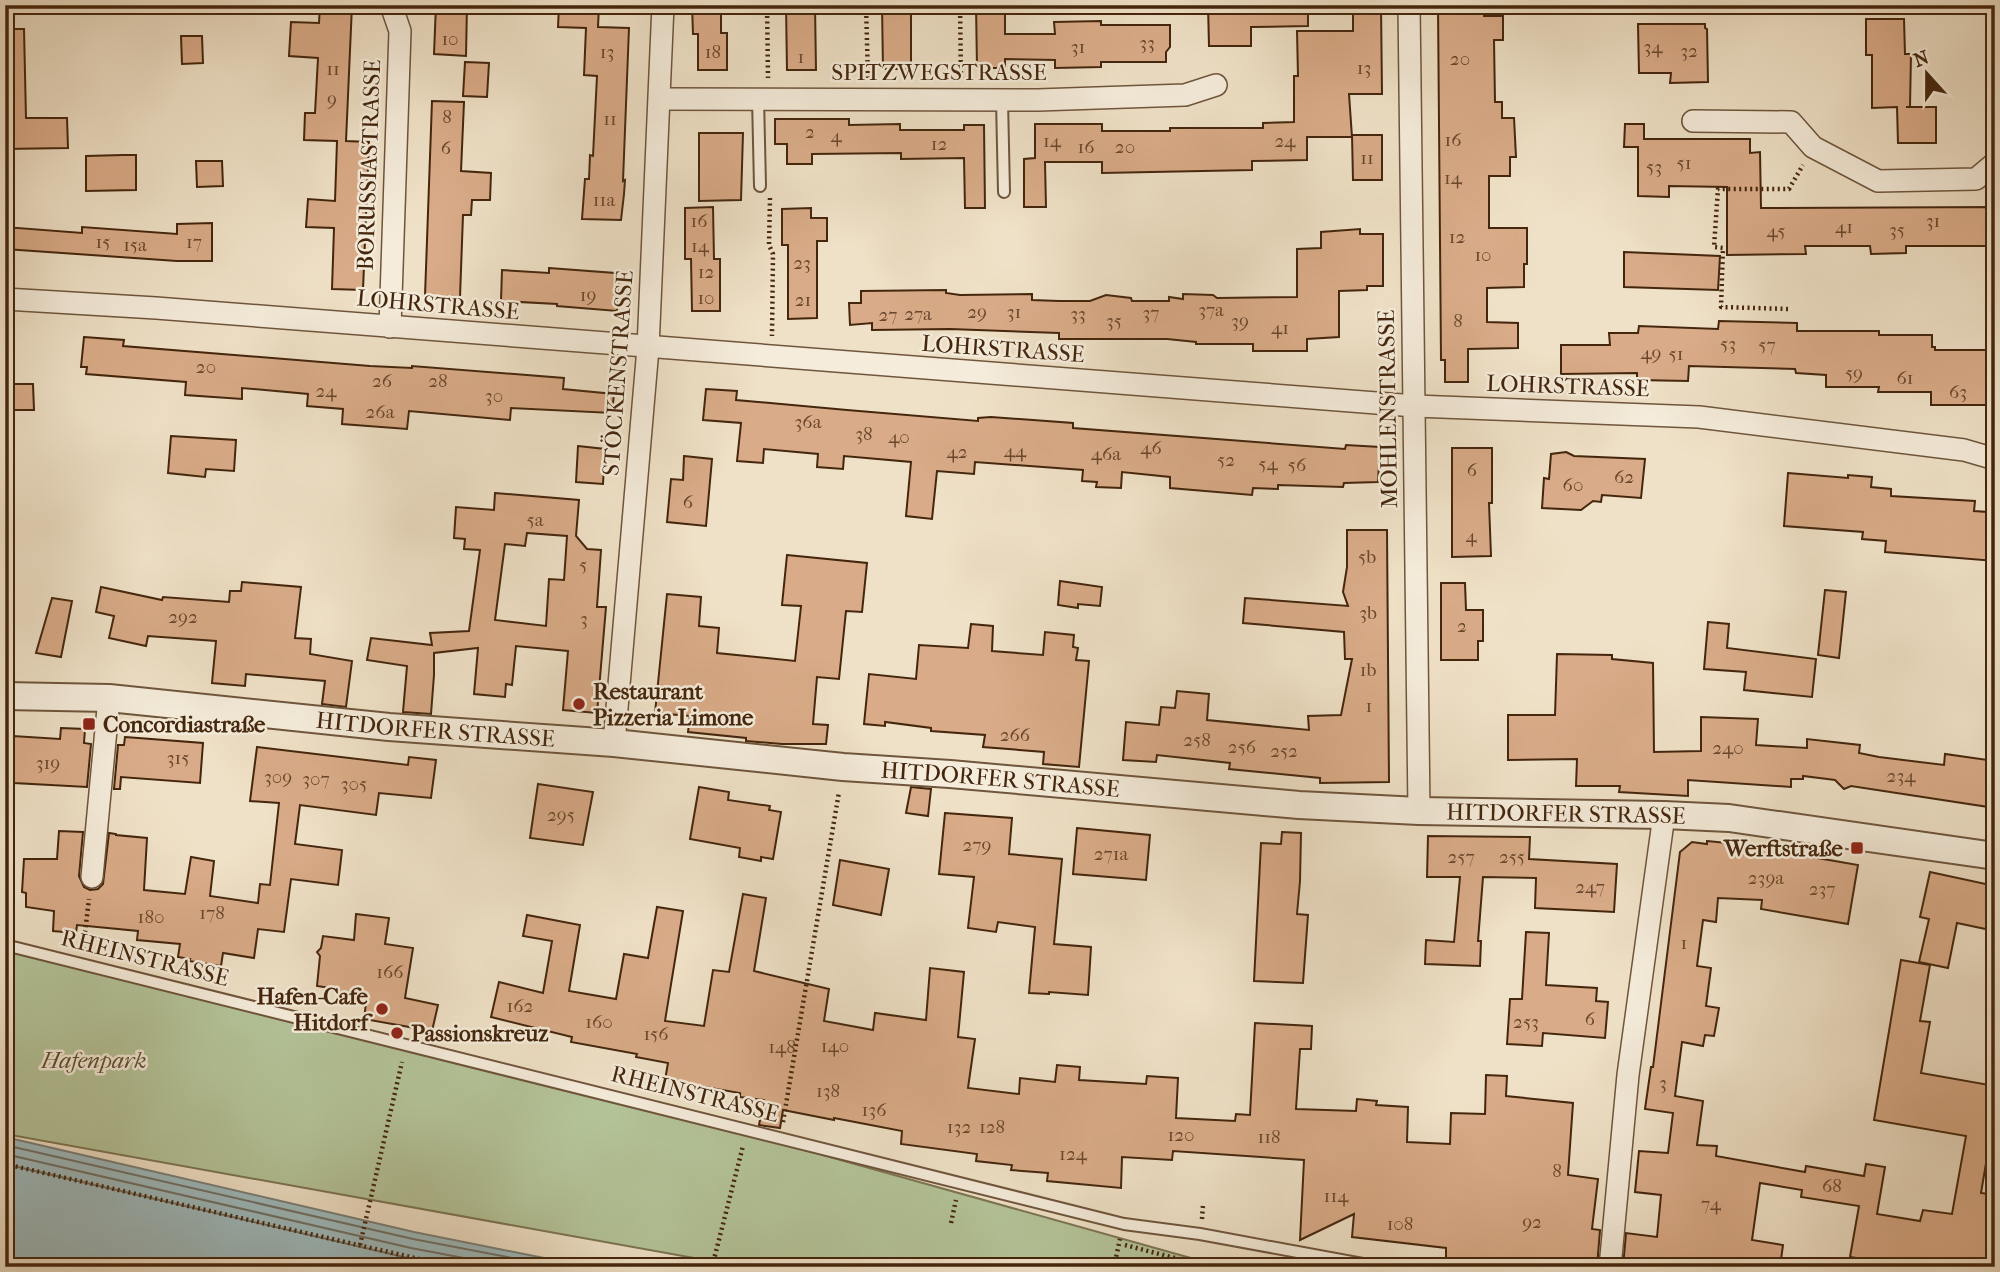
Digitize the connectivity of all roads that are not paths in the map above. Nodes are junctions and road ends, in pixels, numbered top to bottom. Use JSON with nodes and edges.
{"nodes":[{"id":1,"x":391,"y":5,"type":"edge"},
{"id":2,"x":663,"y":5,"type":"edge"},
{"id":3,"x":1409,"y":5,"type":"edge"},
{"id":4,"x":1216,"y":85,"type":"dead end"},
{"id":5,"x":763,"y":98,"type":"junction"},
{"id":6,"x":660,"y":99,"type":"junction"},
{"id":7,"x":1002,"y":100,"type":"junction"},
{"id":8,"x":1693,"y":121,"type":"dead end"},
{"id":9,"x":1995,"y":163,"type":"edge"},
{"id":10,"x":760,"y":186,"type":"road end"},
{"id":11,"x":1004,"y":192,"type":"dead end"},
{"id":12,"x":5,"y":299,"type":"edge"},
{"id":13,"x":390,"y":327,"type":"junction"},
{"id":14,"x":648,"y":348,"type":"junction"},
{"id":15,"x":1415,"y":406,"type":"junction"},
{"id":16,"x":1995,"y":459,"type":"edge"},
{"id":17,"x":5,"y":696,"type":"edge"},
{"id":18,"x":110,"y":698,"type":"junction"},
{"id":19,"x":614,"y":743,"type":"junction"},
{"id":20,"x":1419,"y":811,"type":"junction"},
{"id":21,"x":1664,"y":815,"type":"junction"},
{"id":22,"x":1995,"y":856,"type":"edge"},
{"id":23,"x":92,"y":877,"type":"road end"},
{"id":24,"x":5,"y":945,"type":"edge"},
{"id":25,"x":1379,"y":1267,"type":"edge"},
{"id":26,"x":1610,"y":1267,"type":"edge"}],
"edges":[{"from":1,"to":13,"type":"street","name":"BORUSSIASTRASSE"},
{"from":2,"to":6,"type":"street","name":"STÖCKENSTRASSE"},
{"from":3,"to":15,"type":"street","name":"MOHLENSTRASSE"},
{"from":4,"to":7,"type":"street","name":"SPITZWEGSTRASSE"},
{"from":5,"to":6,"type":"street","name":"SPITZWEGSTRASSE"},
{"from":5,"to":7,"type":"street","name":"SPITZWEGSTRASSE"},
{"from":5,"to":10,"type":"lane"},
{"from":6,"to":14,"type":"street","name":"STÖCKENSTRASSE"},
{"from":7,"to":11,"type":"lane"},
{"from":8,"to":9,"type":"street"},
{"from":12,"to":13,"type":"street","name":"LOHRSTRASSE"},
{"from":13,"to":14,"type":"street","name":"LOHRSTRASSE"},
{"from":14,"to":15,"type":"street","name":"LOHRSTRASSE"},
{"from":14,"to":19,"type":"street","name":"STÖCKENSTRASSE"},
{"from":15,"to":16,"type":"street","name":"LOHRSTRASSE"},
{"from":15,"to":20,"type":"street","name":"MOHLENSTRASSE"},
{"from":17,"to":18,"type":"street","name":"HITDORFER STRASSE"},
{"from":18,"to":19,"type":"street","name":"HITDORFER STRASSE"},
{"from":18,"to":23,"type":"street"},
{"from":19,"to":20,"type":"street","name":"HITDORFER STRASSE"},
{"from":20,"to":21,"type":"street","name":"HITDORFER STRASSE"},
{"from":21,"to":22,"type":"street","name":"HITDORFER STRASSE"},
{"from":21,"to":26,"type":"street"},
{"from":24,"to":25,"type":"lane","name":"RHEINSTRASSE"}]}
